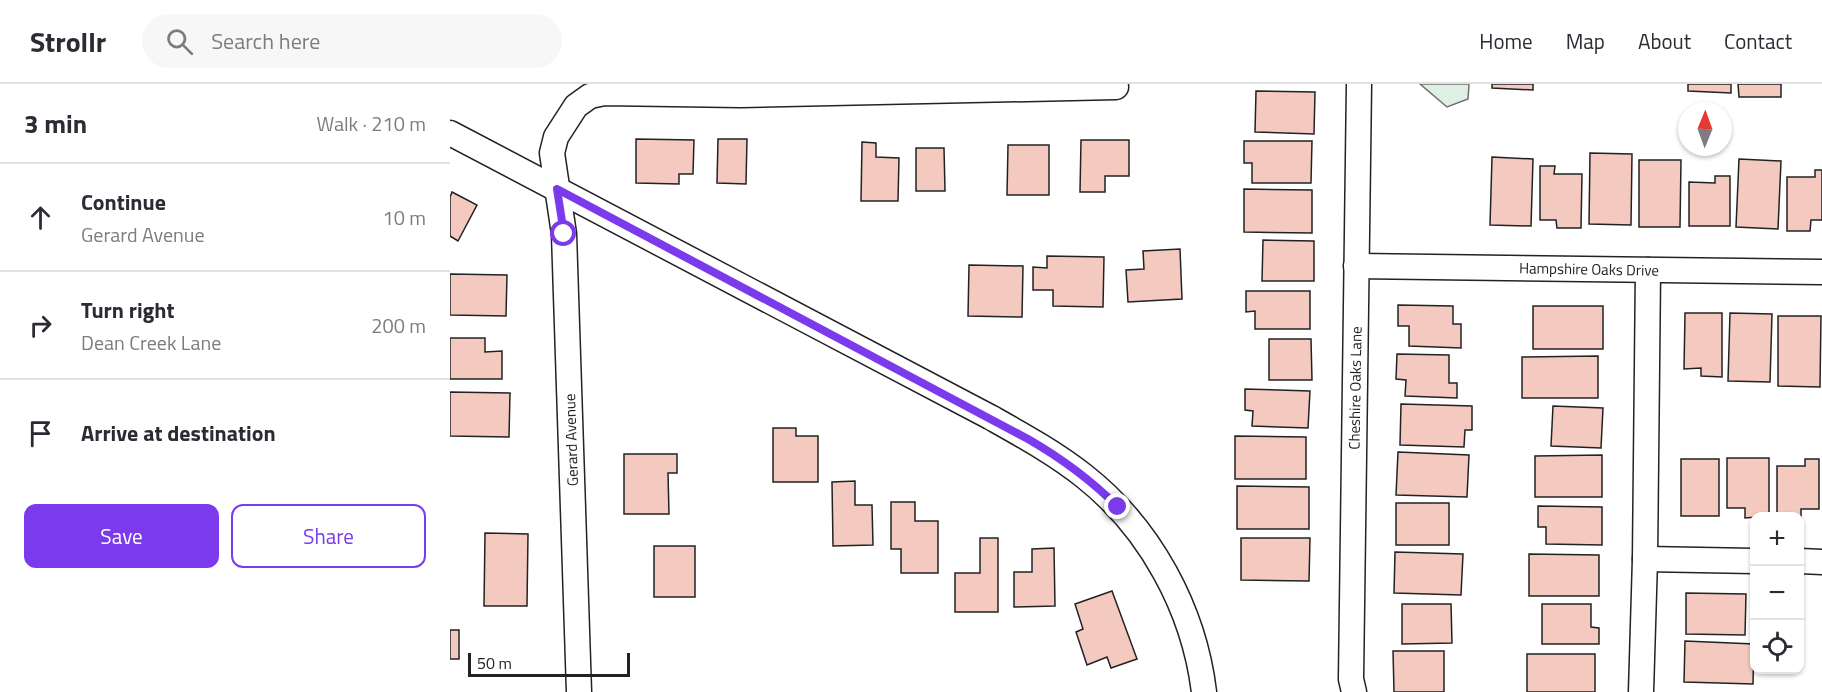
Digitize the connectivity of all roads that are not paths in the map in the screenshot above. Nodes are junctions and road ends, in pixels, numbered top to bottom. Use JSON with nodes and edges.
{"nodes":[{"id":1,"x":1359,"y":84,"type":"edge"},
{"id":2,"x":1116,"y":87,"type":"dead end"},
{"id":3,"x":450,"y":133,"type":"edge"},
{"id":4,"x":557,"y":189,"type":"junction"},
{"id":5,"x":1356,"y":266,"type":"junction"},
{"id":6,"x":1648,"y":270,"type":"junction"},
{"id":7,"x":1822,"y":272,"type":"edge"},
{"id":8,"x":1645,"y":559,"type":"junction"},
{"id":9,"x":1750,"y":561,"type":"edge"},
{"id":10,"x":1804,"y":561,"type":"edge"},
{"id":11,"x":1822,"y":561,"type":"edge"},
{"id":12,"x":579,"y":692,"type":"edge"},
{"id":13,"x":1204,"y":692,"type":"edge"},
{"id":14,"x":1354,"y":692,"type":"edge"},
{"id":15,"x":1641,"y":692,"type":"edge"}],
"edges":[{"from":1,"to":5,"type":"street","name":"Cheshire Oaks Lane"},
{"from":2,"to":4,"type":"street","name":"Gerard Avenue"},
{"from":3,"to":4,"type":"street"},
{"from":4,"to":12,"type":"street","name":"Gerard Avenue"},
{"from":4,"to":13,"type":"street"},
{"from":5,"to":6,"type":"street","name":"Hampshire Oaks Drive"},
{"from":5,"to":14,"type":"street","name":"Cheshire Oaks Lane"},
{"from":6,"to":7,"type":"street","name":"Hampshire Oaks Drive"},
{"from":6,"to":8,"type":"street"},
{"from":8,"to":9,"type":"street"},
{"from":8,"to":15,"type":"street"},
{"from":10,"to":11,"type":"street"}]}
